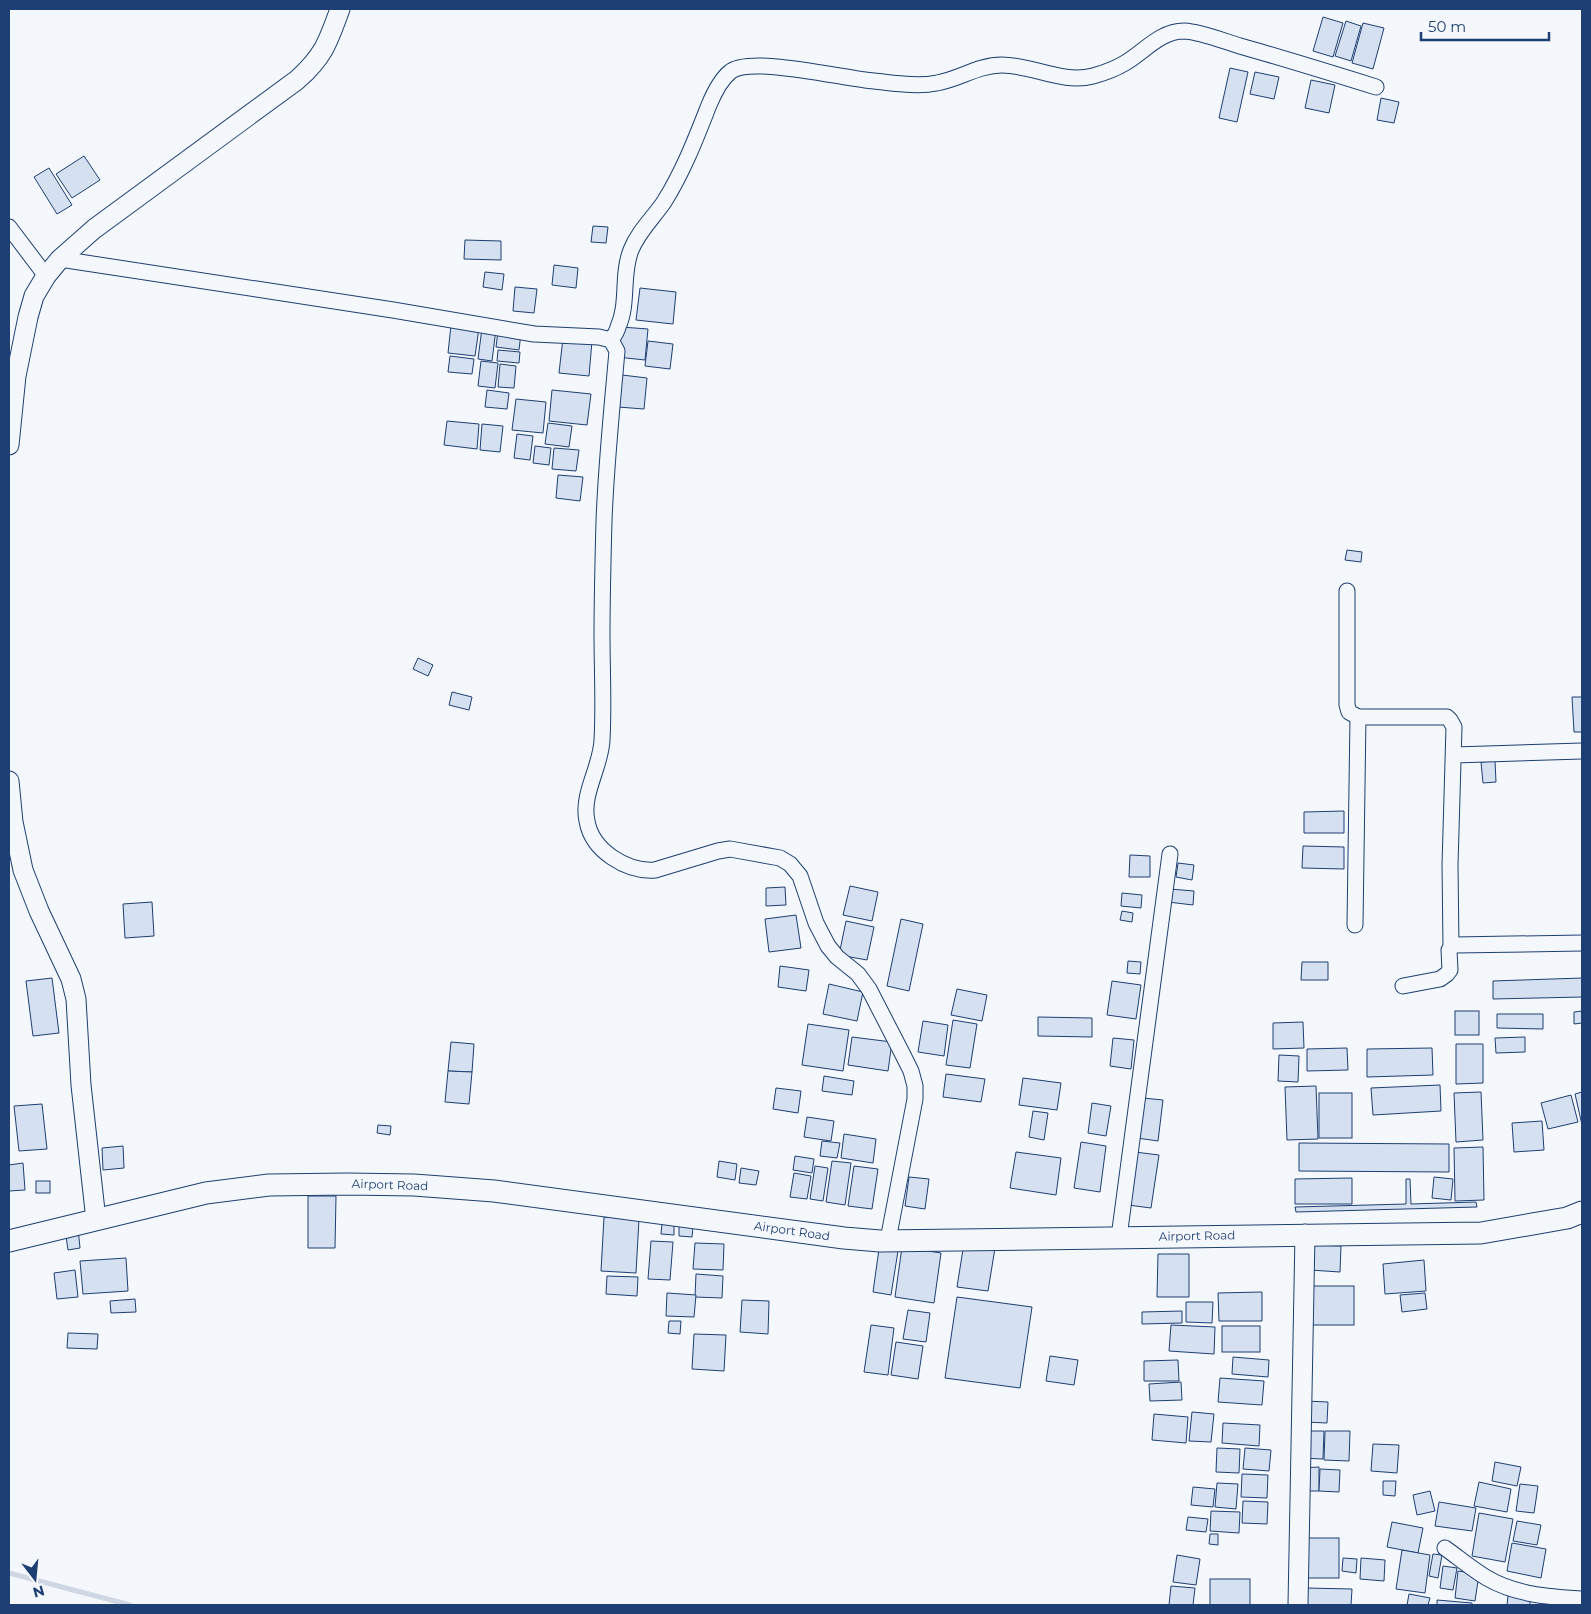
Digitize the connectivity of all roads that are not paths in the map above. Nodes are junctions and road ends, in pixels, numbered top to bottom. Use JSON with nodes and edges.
{"nodes":[{"id":1,"x":340,"y":9,"type":"edge"},
{"id":2,"x":1376,"y":87,"type":"dead end"},
{"id":3,"x":9,"y":227,"type":"edge"},
{"id":4,"x":60,"y":259,"type":"junction"},
{"id":5,"x":46,"y":276,"type":"junction"},
{"id":6,"x":611,"y":340,"type":"junction"},
{"id":7,"x":9,"y":445,"type":"edge"},
{"id":8,"x":1347,"y":591,"type":"dead end"},
{"id":9,"x":1358,"y":717,"type":"junction"},
{"id":10,"x":1582,"y":751,"type":"edge"},
{"id":11,"x":1454,"y":755,"type":"junction"},
{"id":12,"x":9,"y":782,"type":"edge"},
{"id":13,"x":1170,"y":854,"type":"dead end"},
{"id":14,"x":1355,"y":925,"type":"dead end"},
{"id":15,"x":1582,"y":942,"type":"edge"},
{"id":16,"x":1451,"y":947,"type":"junction"},
{"id":17,"x":1402,"y":986,"type":"dead end"},
{"id":18,"x":1582,"y":1212,"type":"edge"},
{"id":19,"x":96,"y":1220,"type":"junction"},
{"id":20,"x":1306,"y":1234,"type":"junction"},
{"id":21,"x":1119,"y":1237,"type":"junction"},
{"id":22,"x":888,"y":1240,"type":"junction"},
{"id":23,"x":9,"y":1241,"type":"edge"},
{"id":24,"x":1445,"y":1548,"type":"dead end"},
{"id":25,"x":1582,"y":1599,"type":"edge"},
{"id":26,"x":1298,"y":1605,"type":"edge"}],
"edges":[{"from":1,"to":4,"type":"street"},
{"from":2,"to":6,"type":"street"},
{"from":3,"to":5,"type":"street"},
{"from":4,"to":5,"type":"street"},
{"from":4,"to":6,"type":"street"},
{"from":5,"to":7,"type":"street"},
{"from":6,"to":22,"type":"street"},
{"from":8,"to":9,"type":"street"},
{"from":9,"to":11,"type":"street"},
{"from":9,"to":14,"type":"street"},
{"from":10,"to":11,"type":"street"},
{"from":11,"to":16,"type":"street"},
{"from":12,"to":19,"type":"street"},
{"from":13,"to":21,"type":"street"},
{"from":15,"to":16,"type":"street"},
{"from":16,"to":17,"type":"street"},
{"from":18,"to":20,"type":"main road","name":"Airport Road"},
{"from":19,"to":22,"type":"main road","name":"Airport Road"},
{"from":19,"to":23,"type":"main road","name":"Airport Road"},
{"from":20,"to":21,"type":"main road","name":"Airport Road"},
{"from":20,"to":26,"type":"street"},
{"from":21,"to":22,"type":"main road","name":"Airport Road"},
{"from":24,"to":25,"type":"street"}]}
